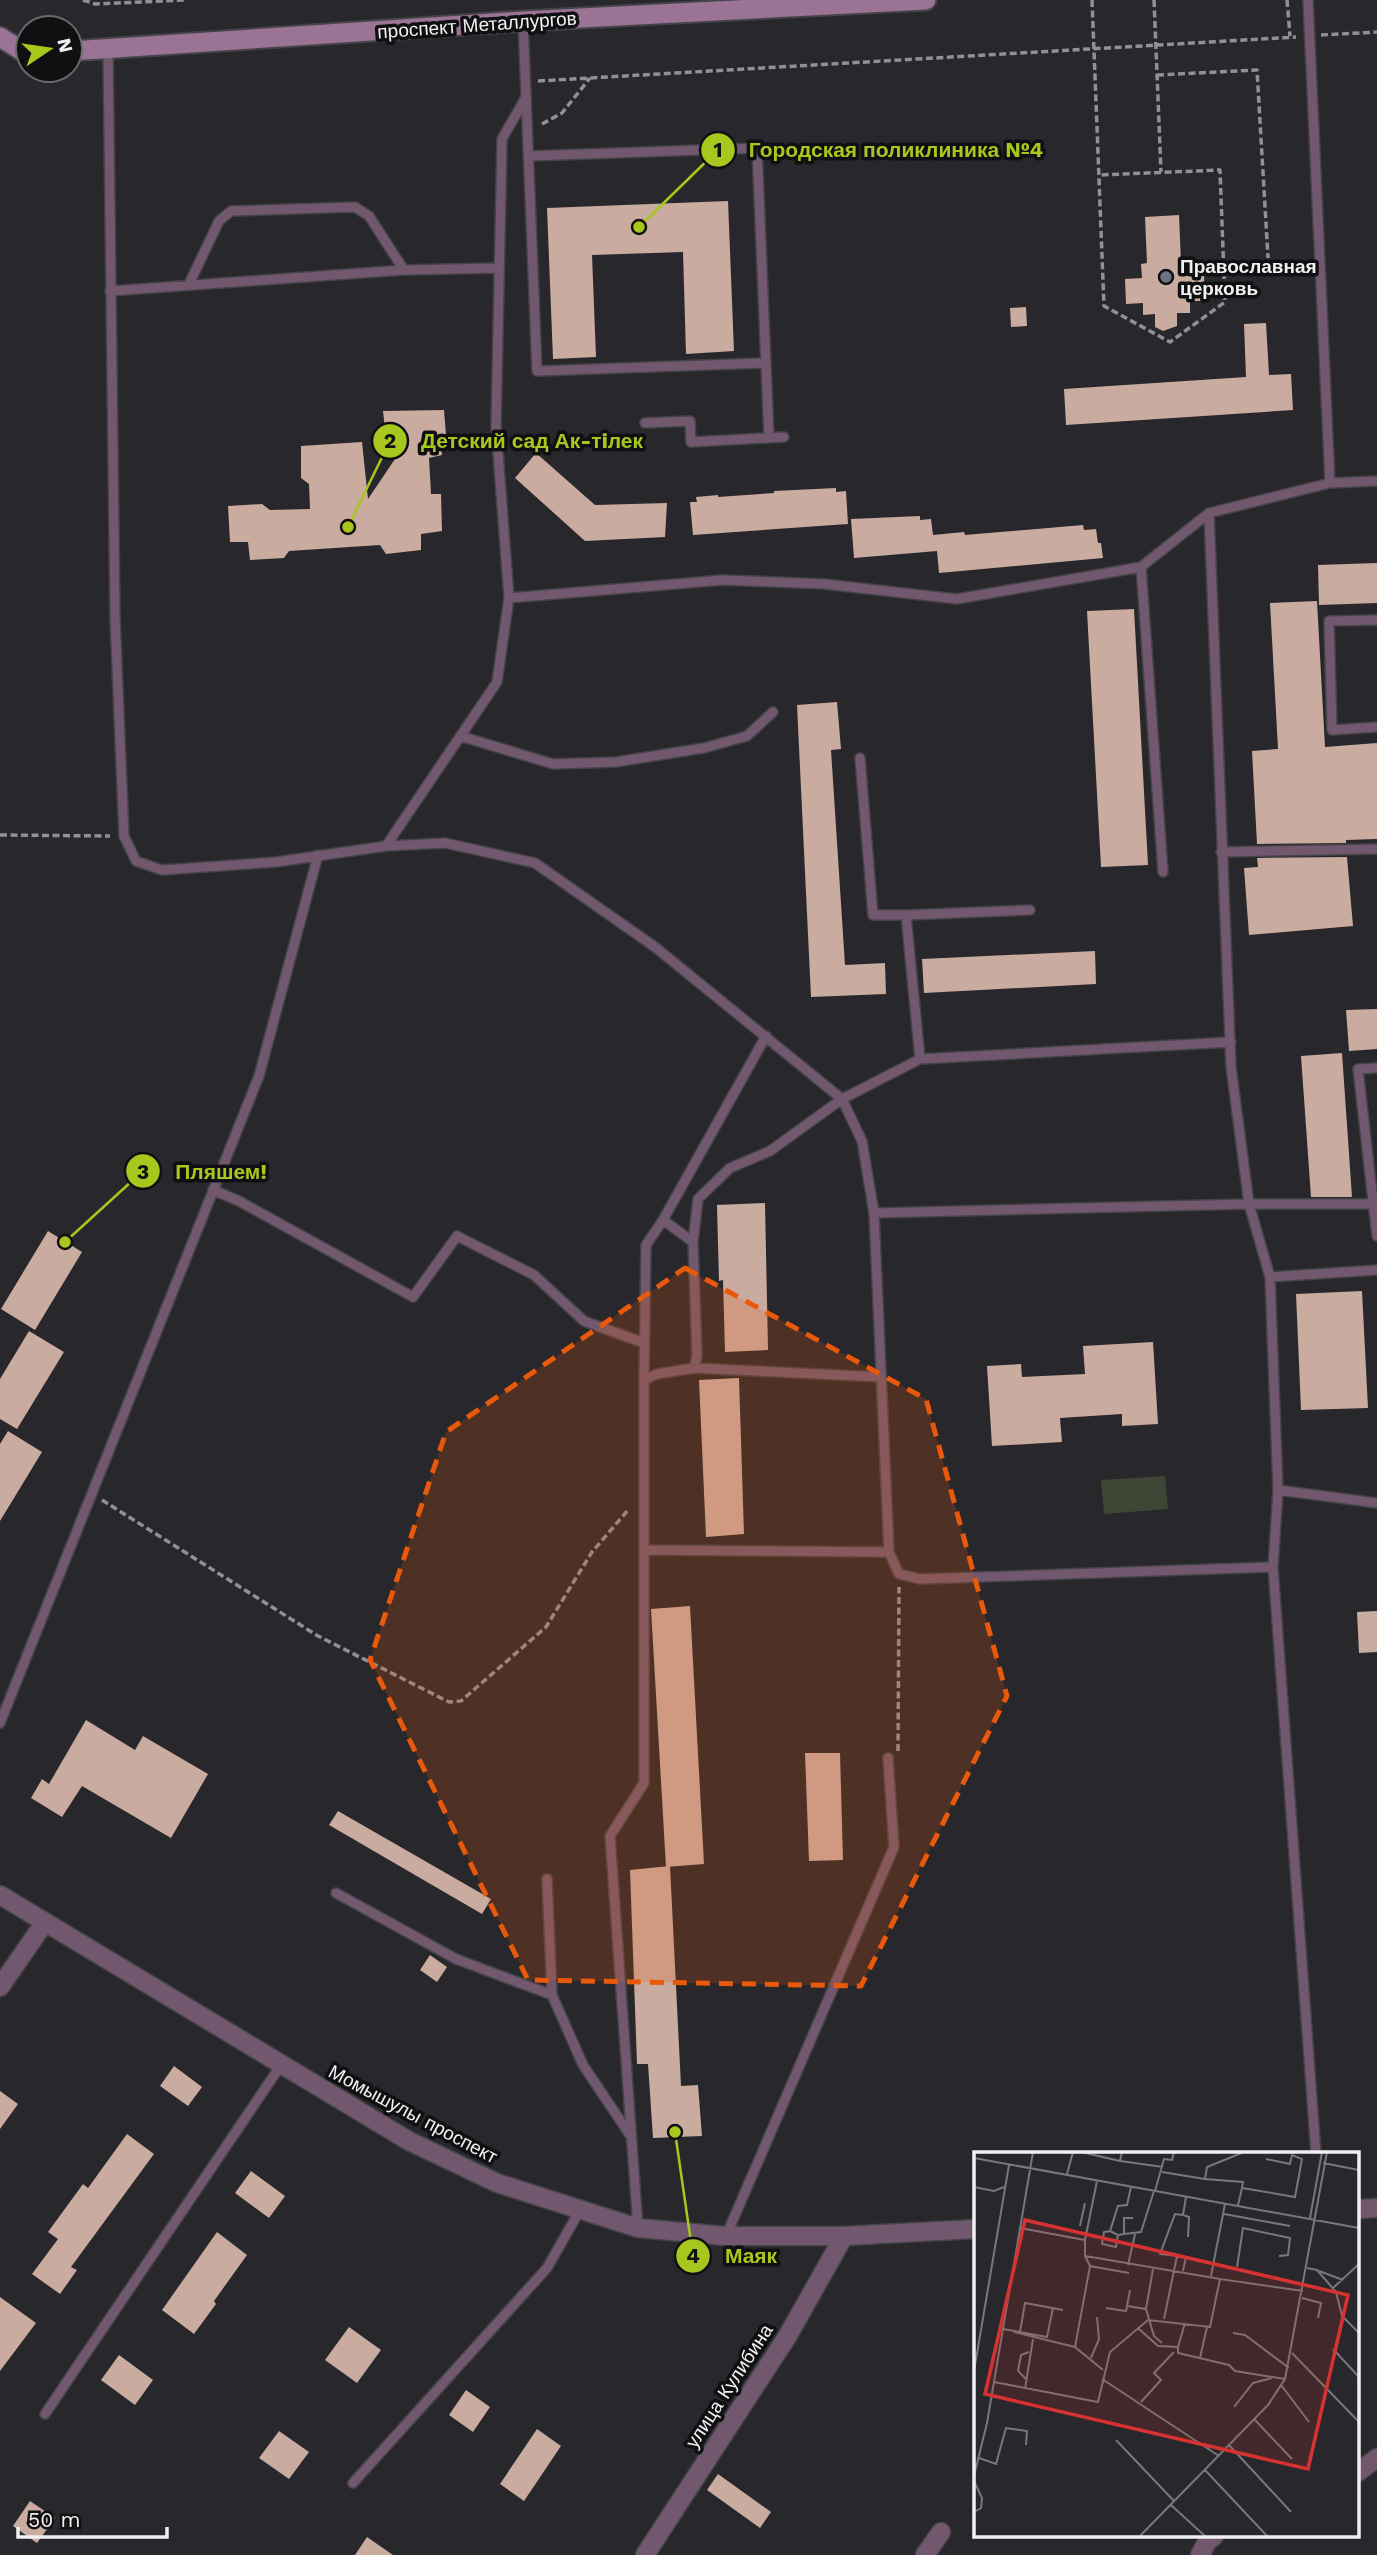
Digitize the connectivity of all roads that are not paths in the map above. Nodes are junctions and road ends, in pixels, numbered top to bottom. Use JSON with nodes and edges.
{"nodes":[{"id":1,"x":926,"y":0,"type":"edge"},
{"id":2,"x":1307,"y":0,"type":"edge"},
{"id":3,"x":523,"y":21,"type":"junction"},
{"id":4,"x":108,"y":49,"type":"junction"},
{"id":5,"x":84,"y":50,"type":"edge"},
{"id":6,"x":526,"y":98,"type":"junction"},
{"id":7,"x":529,"y":156,"type":"junction"},
{"id":8,"x":498,"y":268,"type":"junction"},
{"id":9,"x":404,"y":271,"type":"junction"},
{"id":10,"x":189,"y":284,"type":"junction"},
{"id":11,"x":110,"y":291,"type":"junction"},
{"id":12,"x":765,"y":363,"type":"junction"},
{"id":13,"x":645,"y":423,"type":"dead end"},
{"id":14,"x":784,"y":437,"type":"dead end"},
{"id":15,"x":769,"y":438,"type":"junction"},
{"id":16,"x":1377,"y":481,"type":"edge"},
{"id":17,"x":1330,"y":483,"type":"junction"},
{"id":18,"x":1209,"y":513,"type":"junction"},
{"id":19,"x":1141,"y":567,"type":"junction"},
{"id":20,"x":509,"y":598,"type":"junction"},
{"id":21,"x":1377,"y":620,"type":"edge"},
{"id":22,"x":773,"y":712,"type":"dead end"},
{"id":23,"x":1377,"y":727,"type":"edge"},
{"id":24,"x":460,"y":736,"type":"junction"},
{"id":25,"x":860,"y":758,"type":"dead end"},
{"id":26,"x":386,"y":846,"type":"junction"},
{"id":27,"x":1377,"y":849,"type":"edge"},
{"id":28,"x":1221,"y":852,"type":"junction"},
{"id":29,"x":318,"y":855,"type":"junction"},
{"id":30,"x":1163,"y":872,"type":"dead end"},
{"id":31,"x":1030,"y":910,"type":"dead end"},
{"id":32,"x":906,"y":915,"type":"junction"},
{"id":33,"x":766,"y":1036,"type":"junction"},
{"id":34,"x":1231,"y":1042,"type":"junction"},
{"id":35,"x":920,"y":1059,"type":"junction"},
{"id":36,"x":1377,"y":1068,"type":"edge"},
{"id":37,"x":842,"y":1099,"type":"junction"},
{"id":38,"x":213,"y":1190,"type":"junction"},
{"id":39,"x":1249,"y":1204,"type":"junction"},
{"id":40,"x":1374,"y":1204,"type":"junction"},
{"id":41,"x":874,"y":1213,"type":"junction"},
{"id":42,"x":663,"y":1220,"type":"junction"},
{"id":43,"x":1377,"y":1236,"type":"edge"},
{"id":44,"x":692,"y":1242,"type":"junction"},
{"id":45,"x":1377,"y":1270,"type":"edge"},
{"id":46,"x":1270,"y":1277,"type":"junction"},
{"id":47,"x":644,"y":1343,"type":"junction"},
{"id":48,"x":694,"y":1368,"type":"junction"},
{"id":49,"x":881,"y":1377,"type":"junction"},
{"id":50,"x":643,"y":1380,"type":"junction"},
{"id":51,"x":1278,"y":1490,"type":"junction"},
{"id":52,"x":1377,"y":1503,"type":"edge"},
{"id":53,"x":644,"y":1550,"type":"junction"},
{"id":54,"x":889,"y":1552,"type":"junction"},
{"id":55,"x":1273,"y":1567,"type":"junction"},
{"id":56,"x":0,"y":1723,"type":"edge"},
{"id":57,"x":888,"y":1758,"type":"road end"},
{"id":58,"x":547,"y":1879,"type":"dead end"},
{"id":59,"x":336,"y":1893,"type":"dead end"},
{"id":60,"x":0,"y":1895,"type":"edge"},
{"id":61,"x":45,"y":1922,"type":"junction"},
{"id":62,"x":0,"y":1987,"type":"edge"},
{"id":63,"x":552,"y":1996,"type":"junction"},
{"id":64,"x":281,"y":2065,"type":"junction"},
{"id":65,"x":631,"y":2136,"type":"junction"},
{"id":66,"x":1316,"y":2152,"type":"edge"},
{"id":67,"x":580,"y":2210,"type":"junction"},
{"id":68,"x":638,"y":2228,"type":"junction"},
{"id":69,"x":974,"y":2229,"type":"edge"},
{"id":70,"x":726,"y":2236,"type":"junction"},
{"id":71,"x":844,"y":2236,"type":"junction"},
{"id":72,"x":45,"y":2414,"type":"dead end"},
{"id":73,"x":1377,"y":2458,"type":"edge"},
{"id":74,"x":1360,"y":2471,"type":"edge"},
{"id":75,"x":353,"y":2483,"type":"dead end"},
{"id":76,"x":940,"y":2532,"type":"dead end"},
{"id":77,"x":645,"y":2555,"type":"edge"},
{"id":78,"x":925,"y":2555,"type":"edge"}],
"edges":[{"from":1,"to":3,"type":"main road","name":"проспект Металлургов"},
{"from":2,"to":17,"type":"lane"},
{"from":3,"to":4,"type":"main road","name":"проспект Металлургов"},
{"from":3,"to":6,"type":"lane"},
{"from":4,"to":5,"type":"main road","name":"проспект Металлургов"},
{"from":4,"to":11,"type":"lane"},
{"from":6,"to":7,"type":"lane"},
{"from":6,"to":8,"type":"lane"},
{"from":7,"to":12,"type":"lane"},
{"from":7,"to":12,"type":"lane"},
{"from":8,"to":9,"type":"lane"},
{"from":8,"to":20,"type":"lane"},
{"from":9,"to":10,"type":"lane"},
{"from":9,"to":10,"type":"lane"},
{"from":10,"to":11,"type":"lane"},
{"from":11,"to":29,"type":"lane"},
{"from":12,"to":15,"type":"lane"},
{"from":13,"to":15,"type":"lane"},
{"from":14,"to":15,"type":"lane"},
{"from":16,"to":17,"type":"lane"},
{"from":17,"to":18,"type":"lane"},
{"from":18,"to":19,"type":"lane"},
{"from":18,"to":28,"type":"lane"},
{"from":19,"to":20,"type":"lane"},
{"from":19,"to":30,"type":"lane"},
{"from":20,"to":24,"type":"lane"},
{"from":21,"to":23,"type":"lane"},
{"from":22,"to":24,"type":"lane"},
{"from":24,"to":26,"type":"lane"},
{"from":25,"to":32,"type":"lane"},
{"from":26,"to":29,"type":"lane"},
{"from":26,"to":33,"type":"lane"},
{"from":27,"to":28,"type":"lane"},
{"from":28,"to":34,"type":"lane"},
{"from":29,"to":38,"type":"lane"},
{"from":31,"to":32,"type":"lane"},
{"from":32,"to":35,"type":"lane"},
{"from":33,"to":37,"type":"lane"},
{"from":33,"to":42,"type":"lane"},
{"from":34,"to":35,"type":"lane"},
{"from":34,"to":39,"type":"lane"},
{"from":35,"to":37,"type":"lane"},
{"from":36,"to":40,"type":"lane"},
{"from":37,"to":41,"type":"lane"},
{"from":37,"to":44,"type":"lane"},
{"from":38,"to":47,"type":"lane"},
{"from":38,"to":56,"type":"lane"},
{"from":39,"to":40,"type":"lane"},
{"from":39,"to":41,"type":"lane"},
{"from":39,"to":46,"type":"lane"},
{"from":40,"to":43,"type":"lane"},
{"from":41,"to":49,"type":"lane"},
{"from":42,"to":44,"type":"lane"},
{"from":42,"to":47,"type":"lane"},
{"from":44,"to":48,"type":"lane"},
{"from":45,"to":46,"type":"lane"},
{"from":46,"to":51,"type":"lane"},
{"from":47,"to":50,"type":"lane"},
{"from":48,"to":49,"type":"lane"},
{"from":48,"to":50,"type":"lane"},
{"from":49,"to":54,"type":"lane"},
{"from":50,"to":53,"type":"lane"},
{"from":51,"to":52,"type":"lane"},
{"from":51,"to":55,"type":"lane"},
{"from":53,"to":54,"type":"lane"},
{"from":53,"to":65,"type":"lane"},
{"from":54,"to":55,"type":"lane"},
{"from":55,"to":66,"type":"lane"},
{"from":57,"to":70,"type":"lane"},
{"from":58,"to":63,"type":"lane"},
{"from":59,"to":63,"type":"lane"},
{"from":60,"to":61,"type":"street","name":"Момышулы проспект"},
{"from":61,"to":62,"type":"street"},
{"from":61,"to":64,"type":"street","name":"Момышулы проспект"},
{"from":63,"to":65,"type":"lane"},
{"from":64,"to":67,"type":"street","name":"Момышулы проспект"},
{"from":64,"to":72,"type":"lane"},
{"from":65,"to":68,"type":"lane"},
{"from":67,"to":68,"type":"street","name":"Момышулы проспект"},
{"from":67,"to":75,"type":"lane"},
{"from":68,"to":70,"type":"street","name":"Момышулы проспект"},
{"from":69,"to":71,"type":"street","name":"Момышулы проспект"},
{"from":70,"to":71,"type":"street","name":"Момышулы проспект"},
{"from":71,"to":77,"type":"street","name":"улица Кулибина"},
{"from":73,"to":74,"type":"street"},
{"from":76,"to":78,"type":"street"}]}
